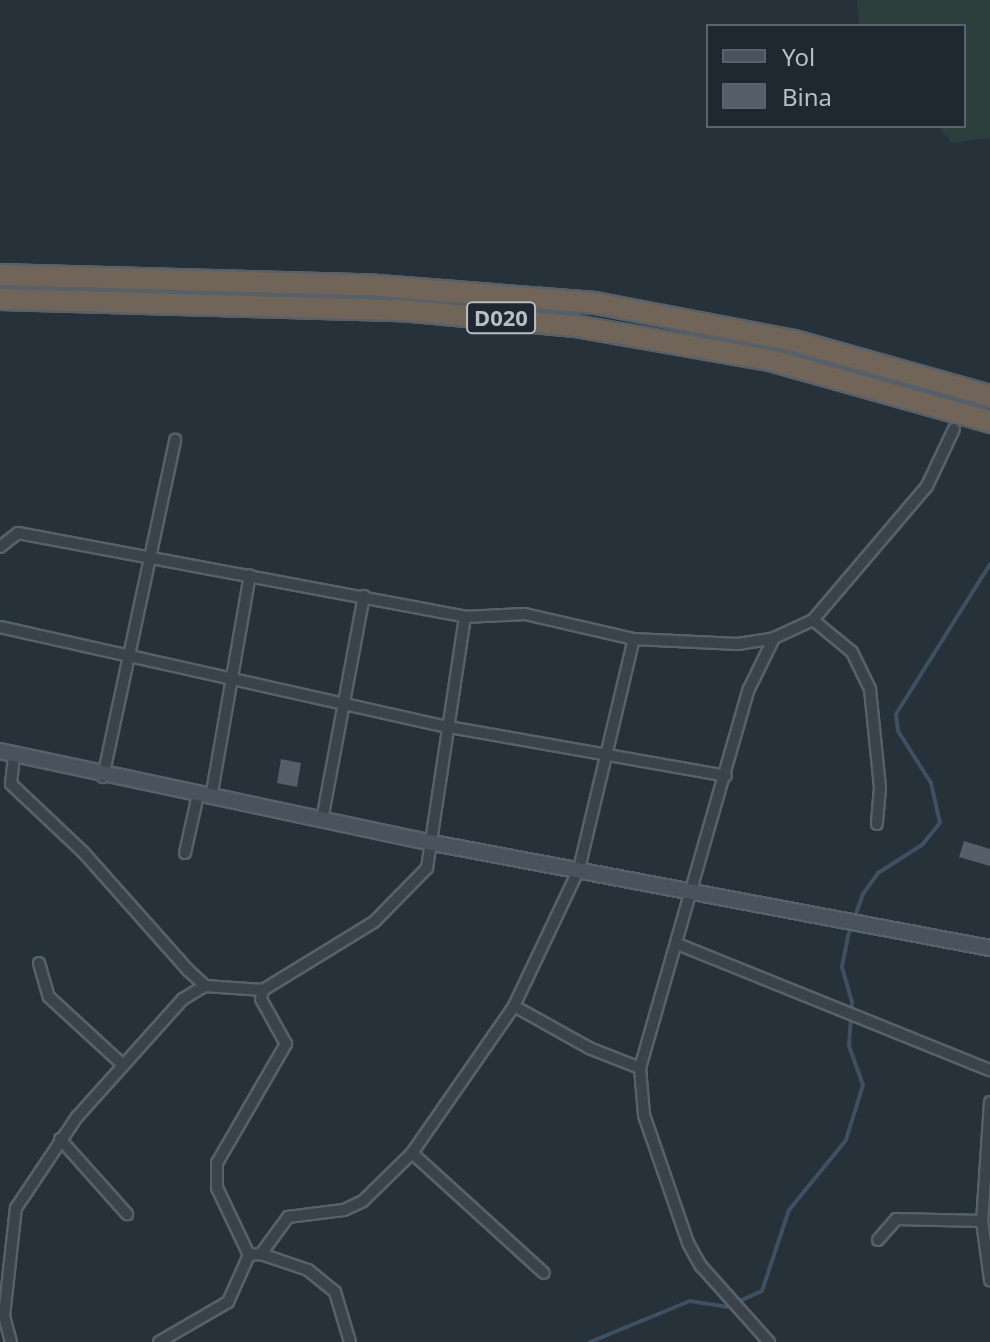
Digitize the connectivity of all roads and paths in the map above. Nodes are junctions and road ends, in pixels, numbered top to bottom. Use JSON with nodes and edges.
{"nodes":[{"id":1,"x":0,"y":275,"type":"edge"},
{"id":2,"x":0,"y":299,"type":"edge"},
{"id":3,"x":990,"y":396,"type":"edge"},
{"id":4,"x":990,"y":422,"type":"edge"},
{"id":5,"x":954,"y":429,"type":"dead end"},
{"id":6,"x":175,"y":440,"type":"dead end"},
{"id":7,"x":0,"y":547,"type":"edge"},
{"id":8,"x":151,"y":557,"type":"junction"},
{"id":9,"x":250,"y":575,"type":"junction"},
{"id":10,"x":364,"y":596,"type":"junction"},
{"id":11,"x":465,"y":617,"type":"junction"},
{"id":12,"x":813,"y":620,"type":"junction"},
{"id":13,"x":0,"y":627,"type":"edge"},
{"id":14,"x":774,"y":638,"type":"junction"},
{"id":15,"x":634,"y":639,"type":"junction"},
{"id":16,"x":130,"y":660,"type":"junction"},
{"id":17,"x":231,"y":681,"type":"junction"},
{"id":18,"x":342,"y":704,"type":"junction"},
{"id":19,"x":449,"y":727,"type":"junction"},
{"id":20,"x":606,"y":752,"type":"junction"},
{"id":21,"x":7,"y":754,"type":"edge"},
{"id":22,"x":726,"y":776,"type":"junction"},
{"id":23,"x":103,"y":777,"type":"junction"},
{"id":24,"x":6,"y":785,"type":"edge"},
{"id":25,"x":204,"y":797,"type":"junction"},
{"id":26,"x":322,"y":820,"type":"junction"},
{"id":27,"x":877,"y":824,"type":"dead end"},
{"id":28,"x":433,"y":843,"type":"junction"},
{"id":29,"x":185,"y":853,"type":"dead end"},
{"id":30,"x":579,"y":869,"type":"junction"},
{"id":31,"x":695,"y":889,"type":"junction"},
{"id":32,"x":680,"y":945,"type":"junction"},
{"id":33,"x":990,"y":948,"type":"edge"},
{"id":34,"x":39,"y":963,"type":"dead end"},
{"id":35,"x":205,"y":986,"type":"junction"},
{"id":36,"x":263,"y":990,"type":"junction"},
{"id":37,"x":514,"y":1006,"type":"junction"},
{"id":38,"x":123,"y":1065,"type":"junction"},
{"id":39,"x":640,"y":1068,"type":"junction"},
{"id":40,"x":990,"y":1070,"type":"edge"},
{"id":41,"x":990,"y":1102,"type":"edge"},
{"id":42,"x":60,"y":1139,"type":"junction"},
{"id":43,"x":412,"y":1153,"type":"junction"},
{"id":44,"x":127,"y":1214,"type":"dead end"},
{"id":45,"x":982,"y":1221,"type":"junction"},
{"id":46,"x":5,"y":1229,"type":"edge"},
{"id":47,"x":878,"y":1240,"type":"dead end"},
{"id":48,"x":255,"y":1254,"type":"junction"},
{"id":49,"x":544,"y":1273,"type":"dead end"},
{"id":50,"x":990,"y":1280,"type":"edge"},
{"id":51,"x":11,"y":1342,"type":"edge"},
{"id":52,"x":159,"y":1342,"type":"edge"},
{"id":53,"x":350,"y":1342,"type":"edge"},
{"id":54,"x":769,"y":1342,"type":"edge"}],
"edges":[{"from":1,"to":3,"type":"highway","number":"D020"},
{"from":2,"to":4,"type":"highway","number":"D020"},
{"from":5,"to":12,"type":"street"},
{"from":6,"to":8,"type":"street"},
{"from":7,"to":8,"type":"street"},
{"from":8,"to":9,"type":"street"},
{"from":8,"to":16,"type":"street"},
{"from":9,"to":10,"type":"street"},
{"from":9,"to":17,"type":"street"},
{"from":10,"to":11,"type":"street"},
{"from":10,"to":18,"type":"street"},
{"from":11,"to":15,"type":"street"},
{"from":11,"to":19,"type":"street"},
{"from":12,"to":14,"type":"street"},
{"from":12,"to":27,"type":"street"},
{"from":13,"to":16,"type":"street"},
{"from":14,"to":15,"type":"street"},
{"from":14,"to":22,"type":"street"},
{"from":15,"to":20,"type":"street"},
{"from":16,"to":17,"type":"street"},
{"from":16,"to":23,"type":"street"},
{"from":17,"to":18,"type":"street"},
{"from":17,"to":25,"type":"street"},
{"from":18,"to":19,"type":"street"},
{"from":18,"to":26,"type":"street"},
{"from":19,"to":20,"type":"street"},
{"from":19,"to":28,"type":"street"},
{"from":20,"to":22,"type":"street"},
{"from":20,"to":30,"type":"street"},
{"from":21,"to":23,"type":"street"},
{"from":21,"to":24,"type":"street"},
{"from":22,"to":31,"type":"street"},
{"from":23,"to":25,"type":"street"},
{"from":24,"to":35,"type":"street"},
{"from":25,"to":26,"type":"street"},
{"from":25,"to":29,"type":"street"},
{"from":26,"to":28,"type":"street"},
{"from":28,"to":30,"type":"street"},
{"from":28,"to":36,"type":"street"},
{"from":30,"to":31,"type":"street"},
{"from":30,"to":37,"type":"street"},
{"from":31,"to":32,"type":"street"},
{"from":31,"to":33,"type":"street"},
{"from":32,"to":39,"type":"street"},
{"from":32,"to":40,"type":"street"},
{"from":34,"to":38,"type":"street"},
{"from":35,"to":36,"type":"street"},
{"from":35,"to":38,"type":"street"},
{"from":36,"to":48,"type":"street"},
{"from":37,"to":39,"type":"street"},
{"from":37,"to":43,"type":"street"},
{"from":38,"to":42,"type":"street"},
{"from":39,"to":54,"type":"street"},
{"from":41,"to":45,"type":"street"},
{"from":42,"to":44,"type":"street"},
{"from":42,"to":46,"type":"street"},
{"from":43,"to":48,"type":"street"},
{"from":43,"to":49,"type":"street"},
{"from":45,"to":47,"type":"street"},
{"from":45,"to":50,"type":"street"},
{"from":46,"to":51,"type":"street"},
{"from":48,"to":52,"type":"street"},
{"from":48,"to":53,"type":"street"}]}
